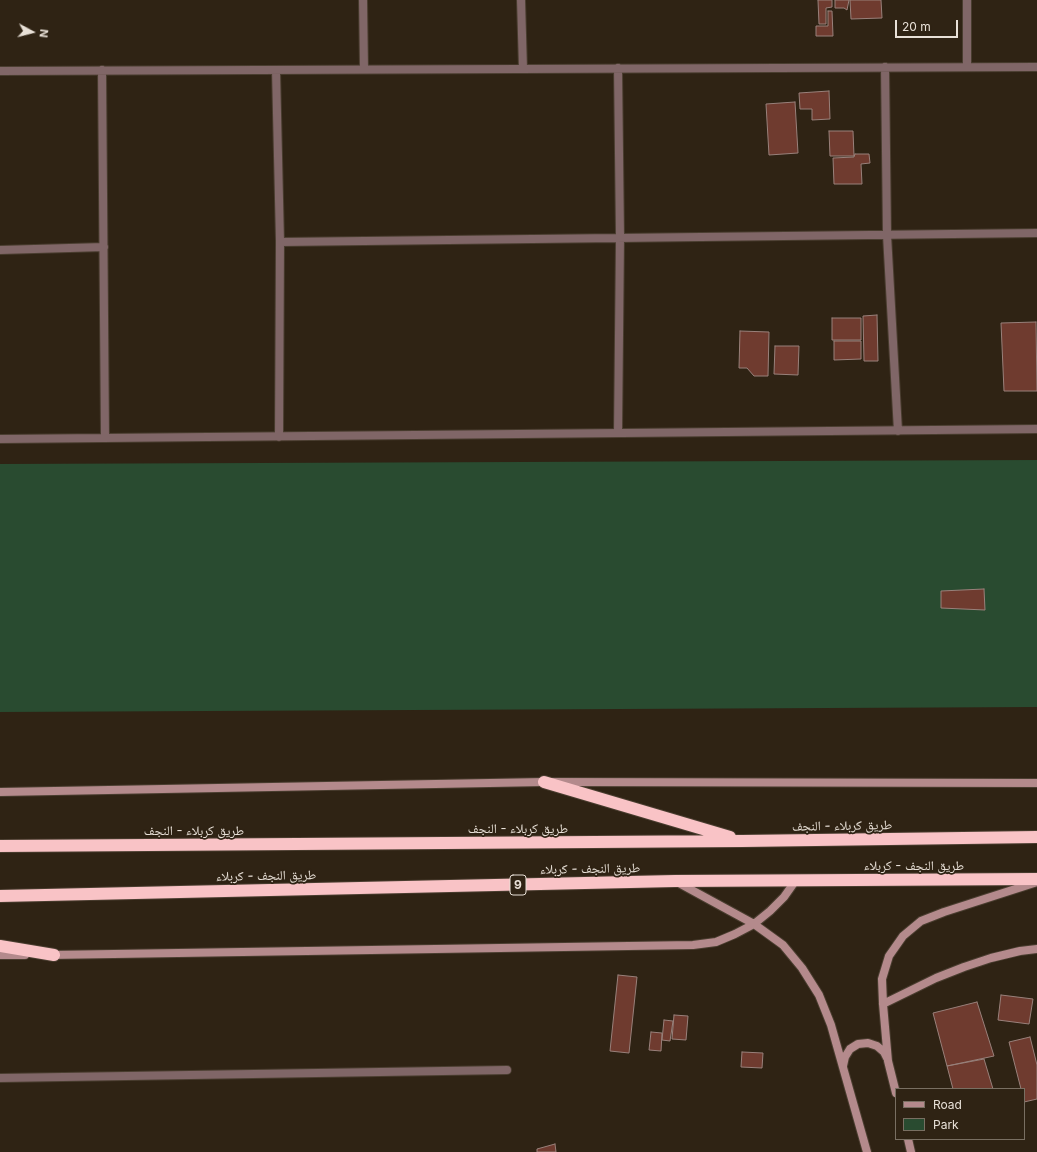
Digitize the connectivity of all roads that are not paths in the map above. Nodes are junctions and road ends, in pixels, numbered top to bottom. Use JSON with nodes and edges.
{"nodes":[{"id":1,"x":363,"y":0,"type":"edge"},
{"id":2,"x":521,"y":0,"type":"edge"},
{"id":3,"x":967,"y":0,"type":"edge"},
{"id":4,"x":1037,"y":66,"type":"edge"},
{"id":5,"x":885,"y":67,"type":"junction"},
{"id":6,"x":967,"y":67,"type":"junction"},
{"id":7,"x":523,"y":68,"type":"junction"},
{"id":8,"x":618,"y":68,"type":"junction"},
{"id":9,"x":364,"y":69,"type":"junction"},
{"id":10,"x":0,"y":70,"type":"edge"},
{"id":11,"x":102,"y":70,"type":"junction"},
{"id":12,"x":276,"y":70,"type":"junction"},
{"id":13,"x":1037,"y":233,"type":"edge"},
{"id":14,"x":887,"y":235,"type":"junction"},
{"id":15,"x":620,"y":238,"type":"junction"},
{"id":16,"x":280,"y":242,"type":"junction"},
{"id":17,"x":104,"y":247,"type":"junction"},
{"id":18,"x":0,"y":250,"type":"edge"},
{"id":19,"x":1037,"y":429,"type":"edge"},
{"id":20,"x":898,"y":431,"type":"junction"},
{"id":21,"x":618,"y":433,"type":"junction"},
{"id":22,"x":279,"y":436,"type":"junction"},
{"id":23,"x":105,"y":438,"type":"junction"},
{"id":24,"x":0,"y":439,"type":"edge"},
{"id":25,"x":544,"y":782,"type":"junction"},
{"id":26,"x":1037,"y":783,"type":"edge"},
{"id":27,"x":0,"y":792,"type":"edge"},
{"id":28,"x":1037,"y":837,"type":"edge"},
{"id":29,"x":742,"y":841,"type":"junction"},
{"id":30,"x":0,"y":846,"type":"edge"},
{"id":31,"x":1037,"y":879,"type":"edge"},
{"id":32,"x":796,"y":880,"type":"junction"},
{"id":33,"x":675,"y":881,"type":"junction"},
{"id":34,"x":1037,"y":882,"type":"edge"},
{"id":35,"x":0,"y":896,"type":"edge"},
{"id":36,"x":754,"y":924,"type":"junction"},
{"id":37,"x":0,"y":946,"type":"edge"},
{"id":38,"x":1037,"y":949,"type":"edge"},
{"id":39,"x":0,"y":954,"type":"edge"},
{"id":40,"x":54,"y":955,"type":"junction"},
{"id":41,"x":883,"y":1004,"type":"junction"},
{"id":42,"x":888,"y":1061,"type":"junction"},
{"id":43,"x":843,"y":1067,"type":"junction"},
{"id":44,"x":507,"y":1070,"type":"dead end"},
{"id":45,"x":0,"y":1078,"type":"edge"},
{"id":46,"x":895,"y":1089,"type":"edge"},
{"id":47,"x":908,"y":1140,"type":"edge"},
{"id":48,"x":867,"y":1152,"type":"edge"},
{"id":49,"x":911,"y":1152,"type":"edge"}],
"edges":[{"from":1,"to":9,"type":"street"},
{"from":2,"to":7,"type":"street"},
{"from":3,"to":6,"type":"street"},
{"from":4,"to":6,"type":"street"},
{"from":5,"to":6,"type":"street"},
{"from":5,"to":8,"type":"street"},
{"from":5,"to":14,"type":"street"},
{"from":7,"to":8,"type":"street"},
{"from":7,"to":9,"type":"street"},
{"from":8,"to":15,"type":"street"},
{"from":9,"to":12,"type":"street"},
{"from":10,"to":11,"type":"street"},
{"from":11,"to":12,"type":"street"},
{"from":11,"to":17,"type":"street"},
{"from":12,"to":16,"type":"street"},
{"from":13,"to":14,"type":"street"},
{"from":14,"to":15,"type":"street"},
{"from":14,"to":20,"type":"street"},
{"from":15,"to":16,"type":"street"},
{"from":15,"to":21,"type":"street"},
{"from":16,"to":22,"type":"street"},
{"from":17,"to":18,"type":"street"},
{"from":17,"to":23,"type":"street"},
{"from":19,"to":20,"type":"street"},
{"from":20,"to":21,"type":"street"},
{"from":21,"to":22,"type":"street"},
{"from":22,"to":23,"type":"street"},
{"from":23,"to":24,"type":"street"},
{"from":25,"to":26,"type":"main road"},
{"from":25,"to":27,"type":"main road"},
{"from":25,"to":29,"type":"highway"},
{"from":28,"to":29,"type":"highway","name":"طريق کربلاء - النجف"},
{"from":29,"to":30,"type":"highway","name":"طريق کربلاء - النجف"},
{"from":31,"to":32,"type":"highway","name":"طريق النجف - کربلاء","number":"9"},
{"from":32,"to":33,"type":"highway","name":"طريق النجف - کربلاء","number":"9"},
{"from":32,"to":36,"type":"main road"},
{"from":33,"to":35,"type":"highway","name":"طريق النجف - کربلاء","number":"9"},
{"from":33,"to":36,"type":"main road"},
{"from":34,"to":41,"type":"main road"},
{"from":36,"to":40,"type":"main road"},
{"from":36,"to":43,"type":"main road"},
{"from":37,"to":40,"type":"highway"},
{"from":38,"to":41,"type":"main road"},
{"from":39,"to":40,"type":"main road"},
{"from":41,"to":42,"type":"main road"},
{"from":42,"to":43,"type":"main road"},
{"from":42,"to":46,"type":"main road"},
{"from":43,"to":48,"type":"main road"},
{"from":44,"to":45,"type":"street"},
{"from":47,"to":49,"type":"main road"}]}
